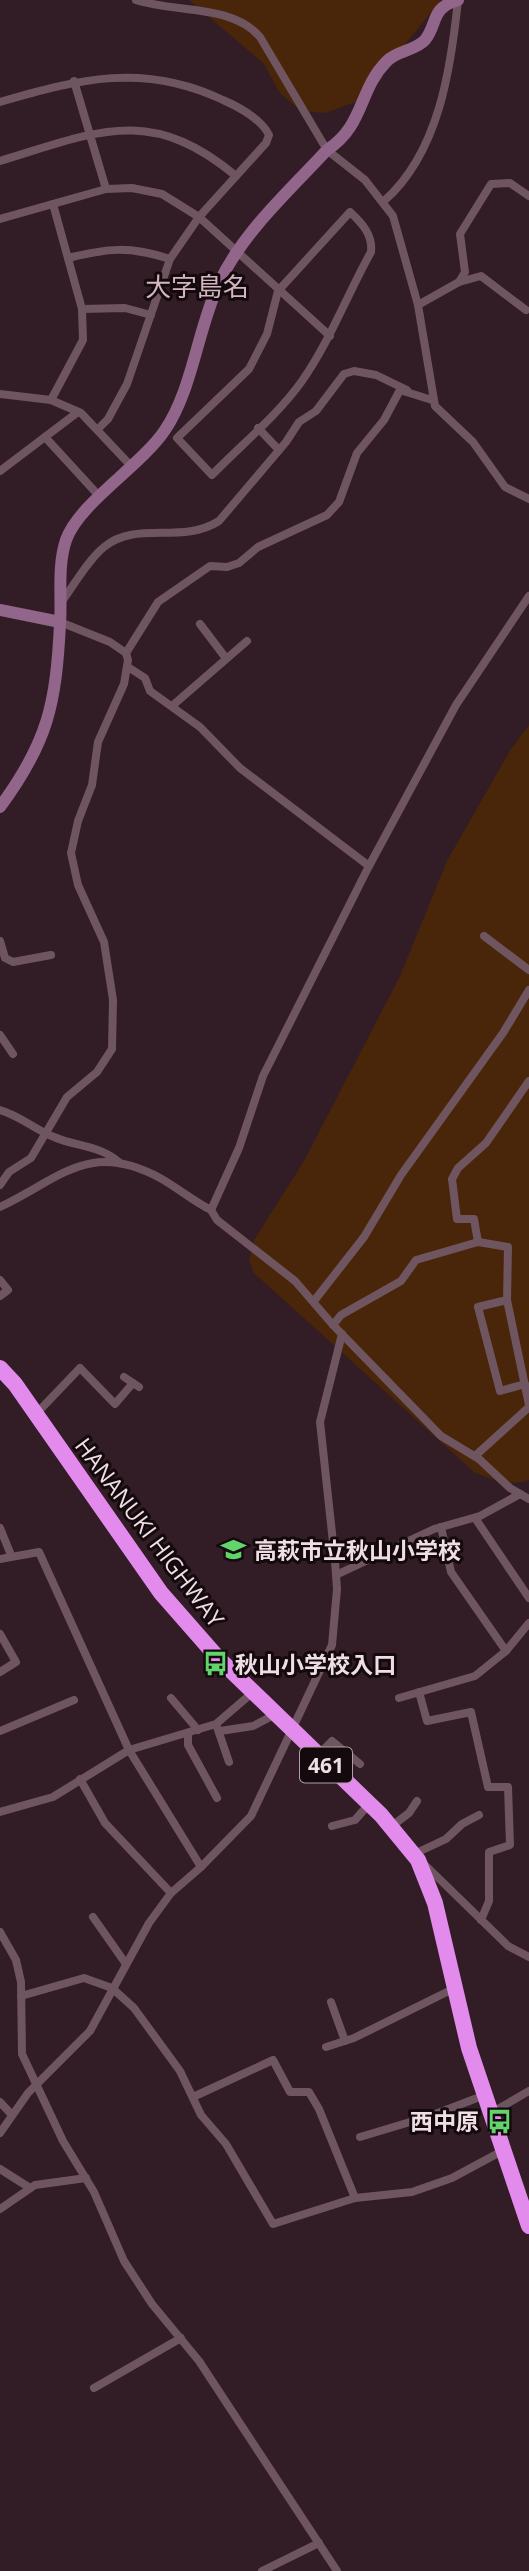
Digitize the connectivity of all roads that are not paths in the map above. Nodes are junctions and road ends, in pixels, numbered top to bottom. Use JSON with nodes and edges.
{"nodes":[{"id":1,"x":136,"y":0,"type":"edge"},
{"id":2,"x":458,"y":0,"type":"edge"},
{"id":3,"x":74,"y":81,"type":"junction"},
{"id":4,"x":0,"y":102,"type":"edge"},
{"id":5,"x":88,"y":135,"type":"junction"},
{"id":6,"x":327,"y":150,"type":"junction"},
{"id":7,"x":0,"y":160,"type":"edge"},
{"id":8,"x":236,"y":176,"type":"junction"},
{"id":9,"x":106,"y":189,"type":"junction"},
{"id":10,"x":529,"y":196,"type":"edge"},
{"id":11,"x":384,"y":201,"type":"junction"},
{"id":12,"x":54,"y":204,"type":"junction"},
{"id":13,"x":199,"y":217,"type":"junction"},
{"id":14,"x":0,"y":219,"type":"edge"},
{"id":15,"x":235,"y":252,"type":"junction"},
{"id":16,"x":68,"y":258,"type":"junction"},
{"id":17,"x":170,"y":259,"type":"junction"},
{"id":18,"x":459,"y":282,"type":"junction"},
{"id":19,"x":278,"y":290,"type":"junction"},
{"id":20,"x":418,"y":306,"type":"junction"},
{"id":21,"x":82,"y":309,"type":"junction"},
{"id":22,"x":526,"y":310,"type":"dead end"},
{"id":23,"x":150,"y":315,"type":"junction"},
{"id":24,"x":330,"y":336,"type":"junction"},
{"id":25,"x":407,"y":390,"type":"junction"},
{"id":26,"x":0,"y":394,"type":"edge"},
{"id":27,"x":51,"y":400,"type":"junction"},
{"id":28,"x":432,"y":400,"type":"junction"},
{"id":29,"x":78,"y":412,"type":"junction"},
{"id":30,"x":258,"y":428,"type":"junction"},
{"id":31,"x":98,"y":429,"type":"junction"},
{"id":32,"x":45,"y":437,"type":"junction"},
{"id":33,"x":279,"y":450,"type":"junction"},
{"id":34,"x":132,"y":467,"type":"junction"},
{"id":35,"x":0,"y":471,"type":"edge"},
{"id":36,"x":100,"y":497,"type":"junction"},
{"id":37,"x":529,"y":499,"type":"edge"},
{"id":38,"x":529,"y":596,"type":"edge"},
{"id":39,"x":60,"y":604,"type":"junction"},
{"id":40,"x":0,"y":610,"type":"edge"},
{"id":41,"x":60,"y":622,"type":"junction"},
{"id":42,"x":200,"y":624,"type":"dead end"},
{"id":43,"x":247,"y":641,"type":"dead end"},
{"id":44,"x":125,"y":653,"type":"junction"},
{"id":45,"x":225,"y":657,"type":"junction"},
{"id":46,"x":128,"y":667,"type":"junction"},
{"id":47,"x":172,"y":706,"type":"junction"},
{"id":48,"x":0,"y":807,"type":"edge"},
{"id":49,"x":369,"y":866,"type":"junction"},
{"id":50,"x":484,"y":936,"type":"dead end"},
{"id":51,"x":0,"y":941,"type":"edge"},
{"id":52,"x":51,"y":955,"type":"dead end"},
{"id":53,"x":529,"y":970,"type":"edge"},
{"id":54,"x":529,"y":990,"type":"edge"},
{"id":55,"x":0,"y":1035,"type":"edge"},
{"id":56,"x":3,"y":1048,"type":"edge"},
{"id":57,"x":13,"y":1054,"type":"dead end"},
{"id":58,"x":529,"y":1081,"type":"edge"},
{"id":59,"x":0,"y":1110,"type":"edge"},
{"id":60,"x":46,"y":1133,"type":"junction"},
{"id":61,"x":122,"y":1165,"type":"junction"},
{"id":62,"x":0,"y":1185,"type":"edge"},
{"id":63,"x":0,"y":1207,"type":"edge"},
{"id":64,"x":211,"y":1210,"type":"junction"},
{"id":65,"x":478,"y":1242,"type":"junction"},
{"id":66,"x":0,"y":1280,"type":"edge"},
{"id":67,"x":0,"y":1296,"type":"edge"},
{"id":68,"x":507,"y":1300,"type":"junction"},
{"id":69,"x":314,"y":1301,"type":"junction"},
{"id":70,"x":333,"y":1325,"type":"junction"},
{"id":71,"x":342,"y":1334,"type":"junction"},
{"id":72,"x":0,"y":1368,"type":"edge"},
{"id":73,"x":124,"y":1377,"type":"dead end"},
{"id":74,"x":524,"y":1384,"type":"junction"},
{"id":75,"x":529,"y":1406,"type":"edge"},
{"id":76,"x":36,"y":1414,"type":"junction"},
{"id":77,"x":475,"y":1456,"type":"junction"},
{"id":78,"x":520,"y":1494,"type":"junction"},
{"id":79,"x":529,"y":1499,"type":"edge"},
{"id":80,"x":475,"y":1517,"type":"junction"},
{"id":81,"x":442,"y":1527,"type":"junction"},
{"id":82,"x":0,"y":1528,"type":"edge"},
{"id":83,"x":11,"y":1555,"type":"junction"},
{"id":84,"x":0,"y":1559,"type":"edge"},
{"id":85,"x":336,"y":1575,"type":"junction"},
{"id":86,"x":529,"y":1598,"type":"edge"},
{"id":87,"x":529,"y":1623,"type":"edge"},
{"id":88,"x":0,"y":1634,"type":"edge"},
{"id":89,"x":506,"y":1651,"type":"junction"},
{"id":90,"x":0,"y":1672,"type":"edge"},
{"id":91,"x":419,"y":1692,"type":"junction"},
{"id":92,"x":252,"y":1693,"type":"junction"},
{"id":93,"x":171,"y":1698,"type":"dead end"},
{"id":94,"x":399,"y":1698,"type":"dead end"},
{"id":95,"x":74,"y":1700,"type":"dead end"},
{"id":96,"x":274,"y":1715,"type":"junction"},
{"id":97,"x":218,"y":1728,"type":"junction"},
{"id":98,"x":198,"y":1730,"type":"junction"},
{"id":99,"x":0,"y":1731,"type":"edge"},
{"id":100,"x":292,"y":1733,"type":"junction"},
{"id":101,"x":188,"y":1734,"type":"junction"},
{"id":102,"x":129,"y":1750,"type":"junction"},
{"id":103,"x":317,"y":1756,"type":"junction"},
{"id":104,"x":229,"y":1762,"type":"dead end"},
{"id":105,"x":360,"y":1764,"type":"dead end"},
{"id":106,"x":80,"y":1779,"type":"junction"},
{"id":107,"x":217,"y":1798,"type":"dead end"},
{"id":108,"x":417,"y":1801,"type":"dead end"},
{"id":109,"x":369,"y":1804,"type":"junction"},
{"id":110,"x":0,"y":1812,"type":"edge"},
{"id":111,"x":479,"y":1815,"type":"dead end"},
{"id":112,"x":332,"y":1826,"type":"dead end"},
{"id":113,"x":392,"y":1826,"type":"junction"},
{"id":114,"x":416,"y":1857,"type":"junction"},
{"id":115,"x":201,"y":1867,"type":"junction"},
{"id":116,"x":171,"y":1893,"type":"junction"},
{"id":117,"x":93,"y":1917,"type":"dead end"},
{"id":118,"x":481,"y":1920,"type":"junction"},
{"id":119,"x":0,"y":1932,"type":"edge"},
{"id":120,"x":529,"y":1957,"type":"edge"},
{"id":121,"x":126,"y":1964,"type":"junction"},
{"id":122,"x":112,"y":1988,"type":"junction"},
{"id":123,"x":455,"y":1989,"type":"junction"},
{"id":124,"x":21,"y":1996,"type":"junction"},
{"id":125,"x":331,"y":2002,"type":"dead end"},
{"id":126,"x":345,"y":2041,"type":"junction"},
{"id":127,"x":326,"y":2047,"type":"dead end"},
{"id":128,"x":37,"y":2084,"type":"junction"},
{"id":129,"x":529,"y":2091,"type":"edge"},
{"id":130,"x":485,"y":2095,"type":"junction"},
{"id":131,"x":193,"y":2097,"type":"junction"},
{"id":132,"x":0,"y":2102,"type":"edge"},
{"id":133,"x":491,"y":2113,"type":"junction"},
{"id":134,"x":12,"y":2115,"type":"junction"},
{"id":135,"x":0,"y":2133,"type":"edge"},
{"id":136,"x":360,"y":2137,"type":"dead end"},
{"id":137,"x":504,"y":2150,"type":"junction"},
{"id":138,"x":0,"y":2169,"type":"edge"},
{"id":139,"x":86,"y":2178,"type":"junction"},
{"id":140,"x":30,"y":2188,"type":"junction"},
{"id":141,"x":355,"y":2198,"type":"junction"},
{"id":142,"x":0,"y":2209,"type":"edge"},
{"id":143,"x":529,"y":2226,"type":"edge"},
{"id":144,"x":181,"y":2338,"type":"junction"},
{"id":145,"x":94,"y":2388,"type":"dead end"},
{"id":146,"x":319,"y":2543,"type":"junction"},
{"id":147,"x":262,"y":2571,"type":"edge"},
{"id":148,"x":337,"y":2571,"type":"edge"}],
"edges":[{"from":1,"to":6,"type":"street"},
{"from":2,"to":6,"type":"street"},
{"from":2,"to":11,"type":"street"},
{"from":3,"to":4,"type":"street"},
{"from":3,"to":5,"type":"street"},
{"from":3,"to":8,"type":"street"},
{"from":5,"to":7,"type":"street"},
{"from":5,"to":8,"type":"street"},
{"from":5,"to":9,"type":"street"},
{"from":6,"to":11,"type":"street"},
{"from":6,"to":15,"type":"street"},
{"from":8,"to":13,"type":"street"},
{"from":9,"to":12,"type":"street"},
{"from":9,"to":13,"type":"street"},
{"from":10,"to":18,"type":"street"},
{"from":11,"to":20,"type":"street"},
{"from":12,"to":14,"type":"street"},
{"from":12,"to":16,"type":"street"},
{"from":13,"to":15,"type":"street"},
{"from":13,"to":17,"type":"street"},
{"from":15,"to":19,"type":"street"},
{"from":15,"to":34,"type":"street"},
{"from":16,"to":17,"type":"street"},
{"from":16,"to":21,"type":"street"},
{"from":17,"to":23,"type":"street"},
{"from":18,"to":20,"type":"street"},
{"from":18,"to":22,"type":"street"},
{"from":19,"to":24,"type":"street"},
{"from":19,"to":24,"type":"street"},
{"from":19,"to":30,"type":"street"},
{"from":20,"to":28,"type":"street"},
{"from":21,"to":23,"type":"street"},
{"from":21,"to":27,"type":"street"},
{"from":23,"to":31,"type":"street"},
{"from":24,"to":30,"type":"street"},
{"from":25,"to":28,"type":"street"},
{"from":25,"to":33,"type":"street"},
{"from":25,"to":44,"type":"street"},
{"from":26,"to":27,"type":"street"},
{"from":27,"to":29,"type":"street"},
{"from":28,"to":37,"type":"street"},
{"from":29,"to":31,"type":"street"},
{"from":29,"to":32,"type":"street"},
{"from":30,"to":33,"type":"street"},
{"from":31,"to":34,"type":"street"},
{"from":32,"to":35,"type":"street"},
{"from":32,"to":36,"type":"street"},
{"from":33,"to":39,"type":"street"},
{"from":34,"to":36,"type":"street"},
{"from":36,"to":39,"type":"street"},
{"from":38,"to":49,"type":"street"},
{"from":39,"to":41,"type":"street"},
{"from":40,"to":41,"type":"street"},
{"from":41,"to":44,"type":"street"},
{"from":41,"to":48,"type":"street"},
{"from":42,"to":45,"type":"street"},
{"from":43,"to":45,"type":"street"},
{"from":44,"to":46,"type":"street"},
{"from":45,"to":47,"type":"street"},
{"from":46,"to":47,"type":"street"},
{"from":46,"to":60,"type":"street"},
{"from":47,"to":49,"type":"street"},
{"from":49,"to":64,"type":"street"},
{"from":50,"to":53,"type":"street"},
{"from":51,"to":52,"type":"street"},
{"from":54,"to":69,"type":"street"},
{"from":55,"to":56,"type":"street"},
{"from":56,"to":57,"type":"street"},
{"from":58,"to":65,"type":"street"},
{"from":59,"to":60,"type":"street"},
{"from":60,"to":61,"type":"street"},
{"from":60,"to":62,"type":"street"},
{"from":61,"to":63,"type":"street"},
{"from":61,"to":64,"type":"street"},
{"from":64,"to":69,"type":"street"},
{"from":65,"to":68,"type":"street"},
{"from":65,"to":70,"type":"street"},
{"from":66,"to":67,"type":"street"},
{"from":68,"to":74,"type":"street"},
{"from":68,"to":74,"type":"street"},
{"from":69,"to":70,"type":"street"},
{"from":70,"to":71,"type":"street"},
{"from":71,"to":77,"type":"street"},
{"from":71,"to":85,"type":"street"},
{"from":72,"to":76,"type":"highway","name":"HANANUKI HIGHWAY","number":"461"},
{"from":73,"to":76,"type":"street"},
{"from":74,"to":75,"type":"street"},
{"from":75,"to":77,"type":"street"},
{"from":76,"to":92,"type":"highway","name":"HANANUKI HIGHWAY","number":"461"},
{"from":77,"to":78,"type":"street"},
{"from":78,"to":79,"type":"street"},
{"from":78,"to":80,"type":"street"},
{"from":80,"to":81,"type":"street"},
{"from":80,"to":86,"type":"street"},
{"from":81,"to":85,"type":"street"},
{"from":81,"to":89,"type":"street"},
{"from":82,"to":83,"type":"street"},
{"from":83,"to":84,"type":"street"},
{"from":83,"to":102,"type":"street"},
{"from":85,"to":100,"type":"street"},
{"from":87,"to":89,"type":"street"},
{"from":88,"to":90,"type":"street"},
{"from":89,"to":91,"type":"street"},
{"from":91,"to":94,"type":"street"},
{"from":91,"to":118,"type":"street"},
{"from":92,"to":96,"type":"highway","name":"HANANUKI HIGHWAY","number":"461"},
{"from":92,"to":97,"type":"street"},
{"from":93,"to":98,"type":"street"},
{"from":95,"to":99,"type":"street"},
{"from":96,"to":97,"type":"street"},
{"from":96,"to":100,"type":"highway","name":"HANANUKI HIGHWAY","number":"461"},
{"from":97,"to":98,"type":"street"},
{"from":97,"to":104,"type":"street"},
{"from":98,"to":101,"type":"street"},
{"from":100,"to":103,"type":"highway","name":"HANANUKI HIGHWAY","number":"461"},
{"from":100,"to":115,"type":"street"},
{"from":101,"to":102,"type":"street"},
{"from":101,"to":107,"type":"street"},
{"from":102,"to":106,"type":"street"},
{"from":102,"to":115,"type":"street"},
{"from":103,"to":105,"type":"street"},
{"from":103,"to":109,"type":"highway","name":"HANANUKI HIGHWAY","number":"461"},
{"from":106,"to":110,"type":"street"},
{"from":106,"to":116,"type":"street"},
{"from":108,"to":113,"type":"street"},
{"from":109,"to":112,"type":"street"},
{"from":109,"to":113,"type":"highway","name":"HANANUKI HIGHWAY","number":"461"},
{"from":111,"to":114,"type":"street"},
{"from":113,"to":114,"type":"highway","name":"HANANUKI HIGHWAY","number":"461"},
{"from":114,"to":118,"type":"street"},
{"from":114,"to":123,"type":"highway","name":"HANANUKI HIGHWAY","number":"461"},
{"from":115,"to":116,"type":"street"},
{"from":116,"to":121,"type":"street"},
{"from":117,"to":121,"type":"street"},
{"from":118,"to":120,"type":"street"},
{"from":119,"to":124,"type":"street"},
{"from":121,"to":122,"type":"street"},
{"from":122,"to":124,"type":"street"},
{"from":122,"to":128,"type":"street"},
{"from":122,"to":131,"type":"street"},
{"from":123,"to":126,"type":"street"},
{"from":123,"to":130,"type":"highway","name":"HANANUKI HIGHWAY","number":"461"},
{"from":124,"to":128,"type":"street"},
{"from":125,"to":126,"type":"street"},
{"from":126,"to":127,"type":"street"},
{"from":128,"to":134,"type":"street"},
{"from":128,"to":139,"type":"street"},
{"from":129,"to":133,"type":"street"},
{"from":130,"to":133,"type":"highway","name":"HANANUKI HIGHWAY","number":"461"},
{"from":130,"to":136,"type":"street"},
{"from":131,"to":141,"type":"street"},
{"from":131,"to":141,"type":"street"},
{"from":132,"to":134,"type":"street"},
{"from":133,"to":137,"type":"highway","name":"HANANUKI HIGHWAY","number":"461"},
{"from":134,"to":135,"type":"street"},
{"from":137,"to":141,"type":"street"},
{"from":137,"to":143,"type":"highway","name":"HANANUKI HIGHWAY","number":"461"},
{"from":138,"to":140,"type":"street"},
{"from":139,"to":140,"type":"street"},
{"from":139,"to":144,"type":"street"},
{"from":140,"to":142,"type":"street"},
{"from":144,"to":145,"type":"street"},
{"from":144,"to":146,"type":"street"},
{"from":146,"to":147,"type":"street"},
{"from":146,"to":148,"type":"street"}]}
